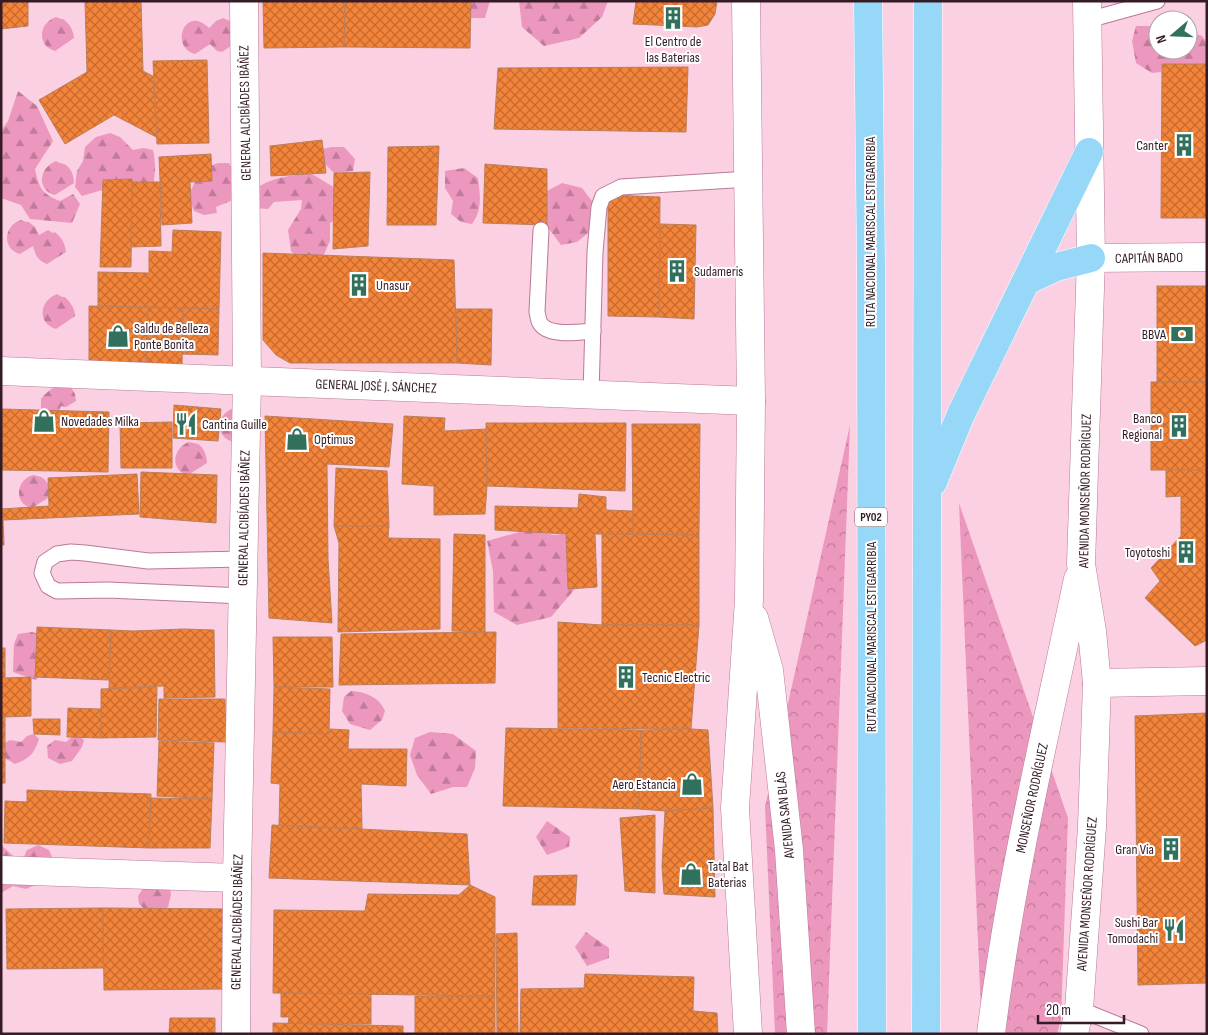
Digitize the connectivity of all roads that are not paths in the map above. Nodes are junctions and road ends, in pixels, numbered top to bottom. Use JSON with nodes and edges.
{"nodes":[{"id":1,"x":244,"y":1,"type":"edge"},
{"id":2,"x":746,"y":1,"type":"edge"},
{"id":3,"x":868,"y":1,"type":"edge"},
{"id":4,"x":928,"y":1,"type":"edge"},
{"id":5,"x":1158,"y":1,"type":"edge"},
{"id":6,"x":1087,"y":11,"type":"edge"},
{"id":7,"x":1089,"y":152,"type":"junction"},
{"id":8,"x":749,"y":179,"type":"junction"},
{"id":9,"x":541,"y":230,"type":"dead end"},
{"id":10,"x":1207,"y":257,"type":"edge"},
{"id":11,"x":1091,"y":258,"type":"junction"},
{"id":12,"x":1026,"y":281,"type":"junction"},
{"id":13,"x":593,"y":331,"type":"junction"},
{"id":14,"x":1,"y":371,"type":"edge"},
{"id":15,"x":247,"y":381,"type":"junction"},
{"id":16,"x":591,"y":394,"type":"junction"},
{"id":17,"x":752,"y":401,"type":"junction"},
{"id":18,"x":928,"y":495,"type":"junction"},
{"id":19,"x":243,"y":559,"type":"junction"},
{"id":20,"x":1081,"y":564,"type":"junction"},
{"id":21,"x":243,"y":596,"type":"junction"},
{"id":22,"x":749,"y":600,"type":"junction"},
{"id":23,"x":1207,"y":680,"type":"edge"},
{"id":24,"x":1097,"y":683,"type":"junction"},
{"id":25,"x":1,"y":870,"type":"edge"},
{"id":26,"x":237,"y":878,"type":"junction"},
{"id":27,"x":1076,"y":1021,"type":"edge"},
{"id":28,"x":236,"y":1034,"type":"edge"},
{"id":29,"x":748,"y":1034,"type":"edge"},
{"id":30,"x":801,"y":1034,"type":"edge"},
{"id":31,"x":872,"y":1034,"type":"edge"},
{"id":32,"x":926,"y":1034,"type":"edge"},
{"id":33,"x":992,"y":1034,"type":"edge"},
{"id":34,"x":1141,"y":1034,"type":"edge"}],
"edges":[{"from":1,"to":15,"type":"street","name":"GENERAL ALCIBÍADES IBÁÑEZ"},
{"from":2,"to":8,"type":"street"},
{"from":3,"to":31,"type":"highway","name":"RUTA NACIONAL MARISCAL ESTIGARRIBIA","number":"PY02"},
{"from":4,"to":18,"type":"highway"},
{"from":5,"to":6,"type":"lane"},
{"from":6,"to":7,"type":"street","name":"AVENIDA MONSEÑOR RODRÍGUEZ"},
{"from":7,"to":11,"type":"street","name":"AVENIDA MONSEÑOR RODRÍGUEZ"},
{"from":7,"to":12,"type":"highway"},
{"from":8,"to":13,"type":"lane"},
{"from":8,"to":17,"type":"street"},
{"from":9,"to":13,"type":"lane"},
{"from":10,"to":11,"type":"street","name":"CAPITÁN BADO"},
{"from":11,"to":12,"type":"highway"},
{"from":11,"to":20,"type":"street","name":"AVENIDA MONSEÑOR RODRÍGUEZ"},
{"from":12,"to":18,"type":"highway"},
{"from":13,"to":16,"type":"lane"},
{"from":14,"to":15,"type":"street","name":"GENERAL JOSÉ J. SÁNCHEZ"},
{"from":15,"to":16,"type":"street","name":"GENERAL JOSÉ J. SÁNCHEZ"},
{"from":15,"to":19,"type":"street","name":"GENERAL ALCIBÍADES IBÁÑEZ"},
{"from":16,"to":17,"type":"street","name":"GENERAL JOSÉ J. SÁNCHEZ"},
{"from":17,"to":22,"type":"street"},
{"from":18,"to":32,"type":"highway"},
{"from":19,"to":21,"type":"street","name":"GENERAL ALCIBÍADES IBÁÑEZ"},
{"from":19,"to":21,"type":"lane"},
{"from":20,"to":24,"type":"street","name":"AVENIDA MONSEÑOR RODRÍGUEZ"},
{"from":20,"to":33,"type":"street","name":"MONSEÑOR RODRÍGUEZ"},
{"from":21,"to":26,"type":"street","name":"GENERAL ALCIBÍADES IBÁÑEZ"},
{"from":22,"to":29,"type":"street"},
{"from":22,"to":30,"type":"street","name":"AVENIDA SAN BLÁS"},
{"from":23,"to":24,"type":"street"},
{"from":24,"to":27,"type":"street","name":"AVENIDA MONSEÑOR RODRÍGUEZ"},
{"from":25,"to":26,"type":"street"},
{"from":26,"to":28,"type":"street","name":"GENERAL ALCIBÍADES IBÁÑEZ"},
{"from":27,"to":34,"type":"lane"}]}
